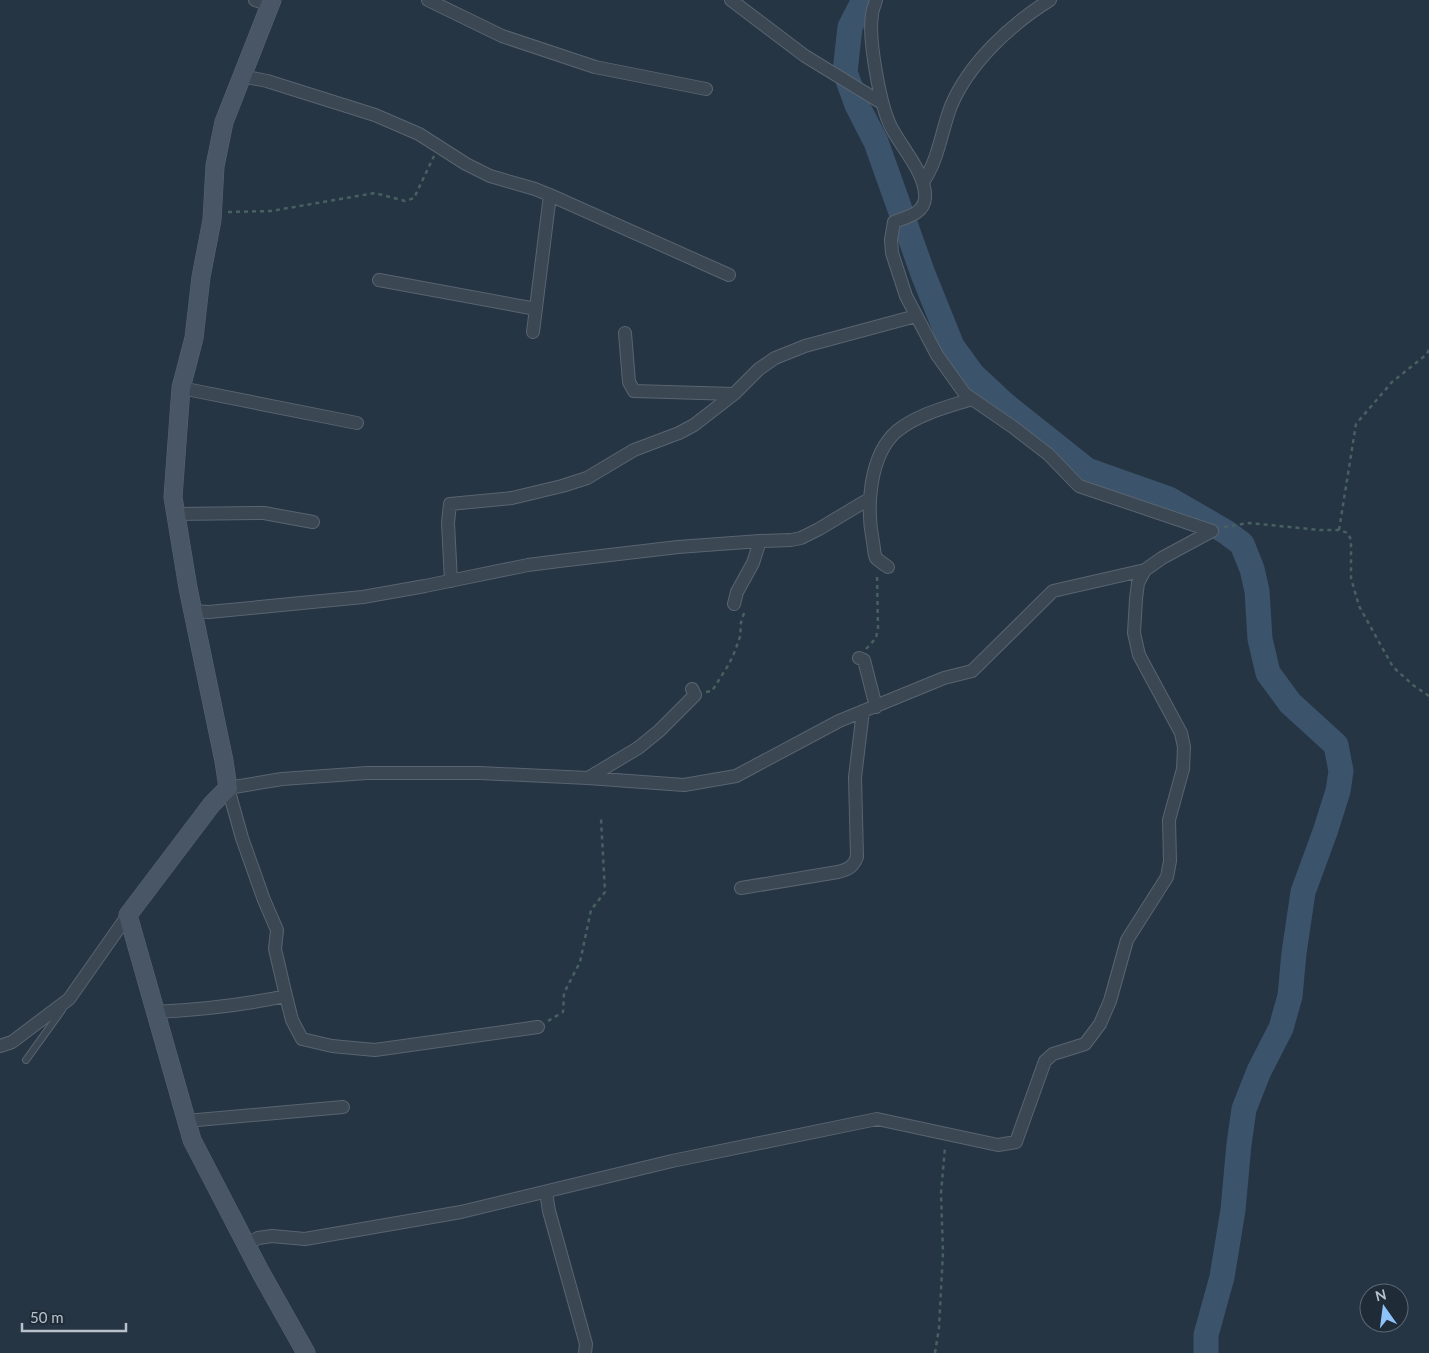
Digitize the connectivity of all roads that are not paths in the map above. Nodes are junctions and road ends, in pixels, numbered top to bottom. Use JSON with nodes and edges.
{"nodes":[{"id":1,"x":428,"y":0,"type":"edge"},
{"id":2,"x":731,"y":0,"type":"edge"},
{"id":3,"x":876,"y":0,"type":"edge"},
{"id":4,"x":1050,"y":0,"type":"edge"},
{"id":5,"x":266,"y":2,"type":"edge"},
{"id":6,"x":242,"y":76,"type":"junction"},
{"id":7,"x":706,"y":89,"type":"dead end"},
{"id":8,"x":882,"y":103,"type":"junction"},
{"id":9,"x":923,"y":182,"type":"junction"},
{"id":10,"x":550,"y":195,"type":"junction"},
{"id":11,"x":729,"y":275,"type":"dead end"},
{"id":12,"x":379,"y":280,"type":"dead end"},
{"id":13,"x":536,"y":309,"type":"junction"},
{"id":14,"x":916,"y":316,"type":"junction"},
{"id":15,"x":533,"y":332,"type":"dead end"},
{"id":16,"x":625,"y":333,"type":"dead end"},
{"id":17,"x":180,"y":388,"type":"junction"},
{"id":18,"x":734,"y":394,"type":"junction"},
{"id":19,"x":972,"y":399,"type":"junction"},
{"id":20,"x":356,"y":423,"type":"dead end"},
{"id":21,"x":869,"y":499,"type":"junction"},
{"id":22,"x":176,"y":514,"type":"junction"},
{"id":23,"x":313,"y":522,"type":"dead end"},
{"id":24,"x":760,"y":541,"type":"junction"},
{"id":25,"x":888,"y":567,"type":"dead end"},
{"id":26,"x":1145,"y":570,"type":"junction"},
{"id":27,"x":450,"y":581,"type":"junction"},
{"id":28,"x":739,"y":606,"type":"road end"},
{"id":29,"x":192,"y":611,"type":"junction"},
{"id":30,"x":862,"y":659,"type":"road end"},
{"id":31,"x":694,"y":692,"type":"road end"},
{"id":32,"x":876,"y":707,"type":"junction"},
{"id":33,"x":864,"y":711,"type":"junction"},
{"id":34,"x":588,"y":778,"type":"junction"},
{"id":35,"x":228,"y":788,"type":"junction"},
{"id":36,"x":741,"y":888,"type":"dead end"},
{"id":37,"x":128,"y":915,"type":"junction"},
{"id":38,"x":286,"y":996,"type":"junction"},
{"id":39,"x":69,"y":999,"type":"junction"},
{"id":40,"x":155,"y":1012,"type":"junction"},
{"id":41,"x":538,"y":1027,"type":"road end"},
{"id":42,"x":0,"y":1046,"type":"edge"},
{"id":43,"x":26,"y":1060,"type":"dead end"},
{"id":44,"x":343,"y":1107,"type":"dead end"},
{"id":45,"x":186,"y":1120,"type":"junction"},
{"id":46,"x":546,"y":1192,"type":"junction"},
{"id":47,"x":246,"y":1245,"type":"junction"},
{"id":48,"x":306,"y":1353,"type":"edge"},
{"id":49,"x":585,"y":1353,"type":"edge"}],
"edges":[{"from":1,"to":7,"type":"street"},
{"from":2,"to":8,"type":"street"},
{"from":3,"to":8,"type":"street"},
{"from":4,"to":9,"type":"street"},
{"from":5,"to":6,"type":"street"},
{"from":6,"to":10,"type":"street"},
{"from":6,"to":17,"type":"street"},
{"from":8,"to":9,"type":"street"},
{"from":9,"to":14,"type":"street"},
{"from":10,"to":11,"type":"street"},
{"from":10,"to":13,"type":"street"},
{"from":12,"to":13,"type":"street"},
{"from":13,"to":15,"type":"street"},
{"from":14,"to":18,"type":"street"},
{"from":14,"to":19,"type":"street"},
{"from":16,"to":18,"type":"street"},
{"from":17,"to":20,"type":"street"},
{"from":17,"to":22,"type":"street"},
{"from":18,"to":27,"type":"street"},
{"from":19,"to":21,"type":"street"},
{"from":19,"to":26,"type":"street"},
{"from":21,"to":24,"type":"street"},
{"from":21,"to":25,"type":"street"},
{"from":22,"to":23,"type":"street"},
{"from":22,"to":29,"type":"street"},
{"from":24,"to":27,"type":"street"},
{"from":24,"to":28,"type":"street"},
{"from":26,"to":32,"type":"street"},
{"from":26,"to":46,"type":"street"},
{"from":27,"to":29,"type":"street"},
{"from":29,"to":35,"type":"street"},
{"from":30,"to":32,"type":"street"},
{"from":31,"to":34,"type":"street"},
{"from":32,"to":33,"type":"street"},
{"from":33,"to":34,"type":"street"},
{"from":33,"to":36,"type":"street"},
{"from":34,"to":35,"type":"street"},
{"from":35,"to":37,"type":"street"},
{"from":35,"to":38,"type":"street"},
{"from":37,"to":39,"type":"street"},
{"from":37,"to":40,"type":"street"},
{"from":38,"to":40,"type":"street"},
{"from":38,"to":41,"type":"street"},
{"from":39,"to":42,"type":"street"},
{"from":39,"to":43,"type":"lane"},
{"from":40,"to":45,"type":"street"},
{"from":44,"to":45,"type":"street"},
{"from":45,"to":47,"type":"street"},
{"from":46,"to":47,"type":"street"},
{"from":46,"to":49,"type":"street"},
{"from":47,"to":48,"type":"street"}]}
